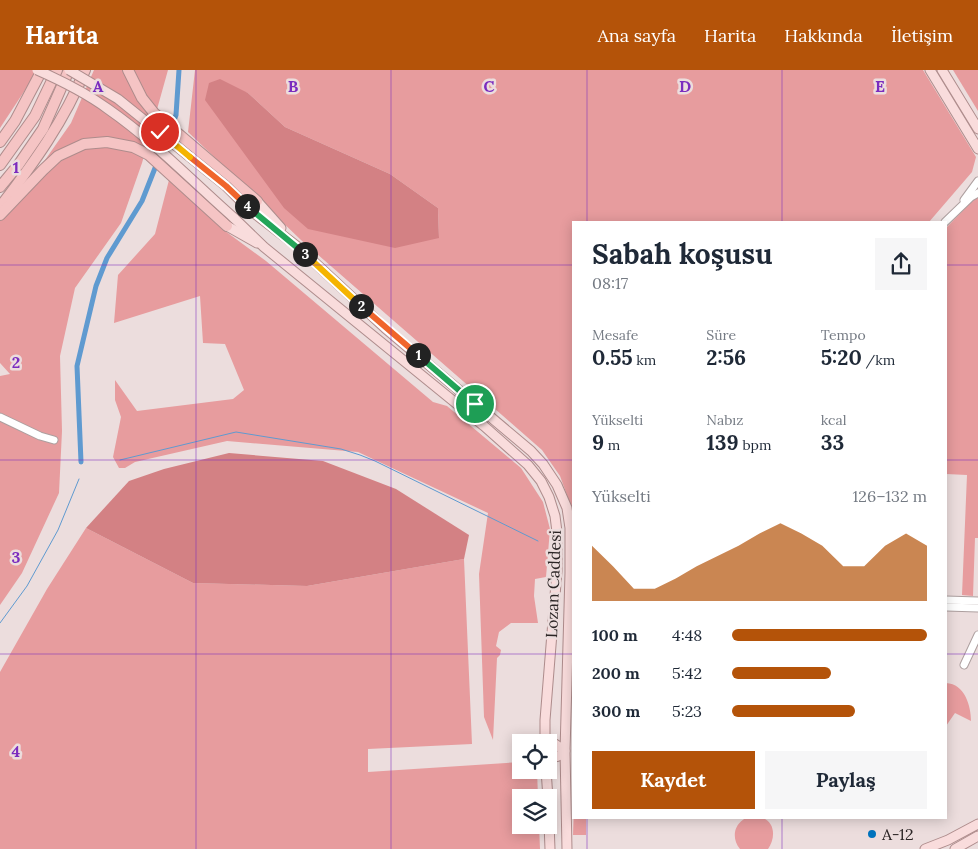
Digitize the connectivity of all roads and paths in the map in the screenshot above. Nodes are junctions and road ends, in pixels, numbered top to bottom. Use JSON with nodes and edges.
{"nodes":[{"id":1,"x":37,"y":70,"type":"edge"},
{"id":2,"x":42,"y":70,"type":"edge"},
{"id":3,"x":85,"y":70,"type":"edge"},
{"id":4,"x":128,"y":70,"type":"edge"},
{"id":5,"x":930,"y":70,"type":"edge"},
{"id":6,"x":942,"y":70,"type":"edge"},
{"id":7,"x":56,"y":71,"type":"edge"},
{"id":8,"x":68,"y":72,"type":"edge"},
{"id":9,"x":978,"y":129,"type":"edge"},
{"id":10,"x":0,"y":142,"type":"edge"},
{"id":11,"x":978,"y":149,"type":"edge"},
{"id":12,"x":0,"y":166,"type":"edge"},
{"id":13,"x":978,"y":181,"type":"edge"},
{"id":14,"x":0,"y":188,"type":"edge"},
{"id":15,"x":978,"y":193,"type":"edge"},
{"id":16,"x":254,"y":205,"type":"junction"},
{"id":17,"x":0,"y":207,"type":"edge"},
{"id":18,"x":955,"y":212,"type":"junction"},
{"id":19,"x":0,"y":214,"type":"edge"},
{"id":20,"x":946,"y":221,"type":"edge"},
{"id":21,"x":230,"y":222,"type":"junction"},
{"id":22,"x":0,"y":417,"type":"edge"},
{"id":23,"x":54,"y":440,"type":"dead end"},
{"id":24,"x":947,"y":600,"type":"edge"},
{"id":25,"x":978,"y":601,"type":"edge"},
{"id":26,"x":947,"y":607,"type":"edge"},
{"id":27,"x":978,"y":608,"type":"edge"},
{"id":28,"x":978,"y":635,"type":"edge"},
{"id":29,"x":964,"y":665,"type":"dead end"},
{"id":30,"x":545,"y":734,"type":"edge"},
{"id":31,"x":557,"y":746,"type":"edge"},
{"id":32,"x":565,"y":752,"type":"junction"},
{"id":33,"x":557,"y":756,"type":"edge"},
{"id":34,"x":978,"y":824,"type":"edge"},
{"id":35,"x":549,"y":834,"type":"edge"},
{"id":36,"x":978,"y":836,"type":"edge"},
{"id":37,"x":550,"y":849,"type":"edge"},
{"id":38,"x":567,"y":849,"type":"edge"},
{"id":39,"x":925,"y":849,"type":"edge"},
{"id":40,"x":955,"y":849,"type":"edge"}],
"edges":[{"from":1,"to":21,"type":"main road","name":"Lozan Caddesi","bridge":true},
{"from":2,"to":10,"type":"highway"},
{"from":3,"to":17,"type":"highway"},
{"from":4,"to":16,"type":"highway"},
{"from":5,"to":11,"type":"main road"},
{"from":6,"to":9,"type":"main road"},
{"from":7,"to":12,"type":"highway"},
{"from":8,"to":14,"type":"highway"},
{"from":8,"to":16,"type":"main road","name":"Lozan Caddesi","bridge":true},
{"from":13,"to":18,"type":"street"},
{"from":15,"to":18,"type":"street"},
{"from":16,"to":32,"type":"main road","name":"Lozan Caddesi"},
{"from":18,"to":20,"type":"street"},
{"from":19,"to":21,"type":"highway"},
{"from":21,"to":30,"type":"main road","name":"Lozan Caddesi"},
{"from":22,"to":23,"type":"street"},
{"from":24,"to":25,"type":"street"},
{"from":26,"to":27,"type":"street"},
{"from":28,"to":29,"type":"street"},
{"from":31,"to":32,"type":"main road"},
{"from":32,"to":33,"type":"main road"},
{"from":32,"to":38,"type":"main road","name":"Lozan Caddesi"},
{"from":34,"to":39,"type":"main road"},
{"from":35,"to":37,"type":"main road"},
{"from":36,"to":40,"type":"main road"}]}
